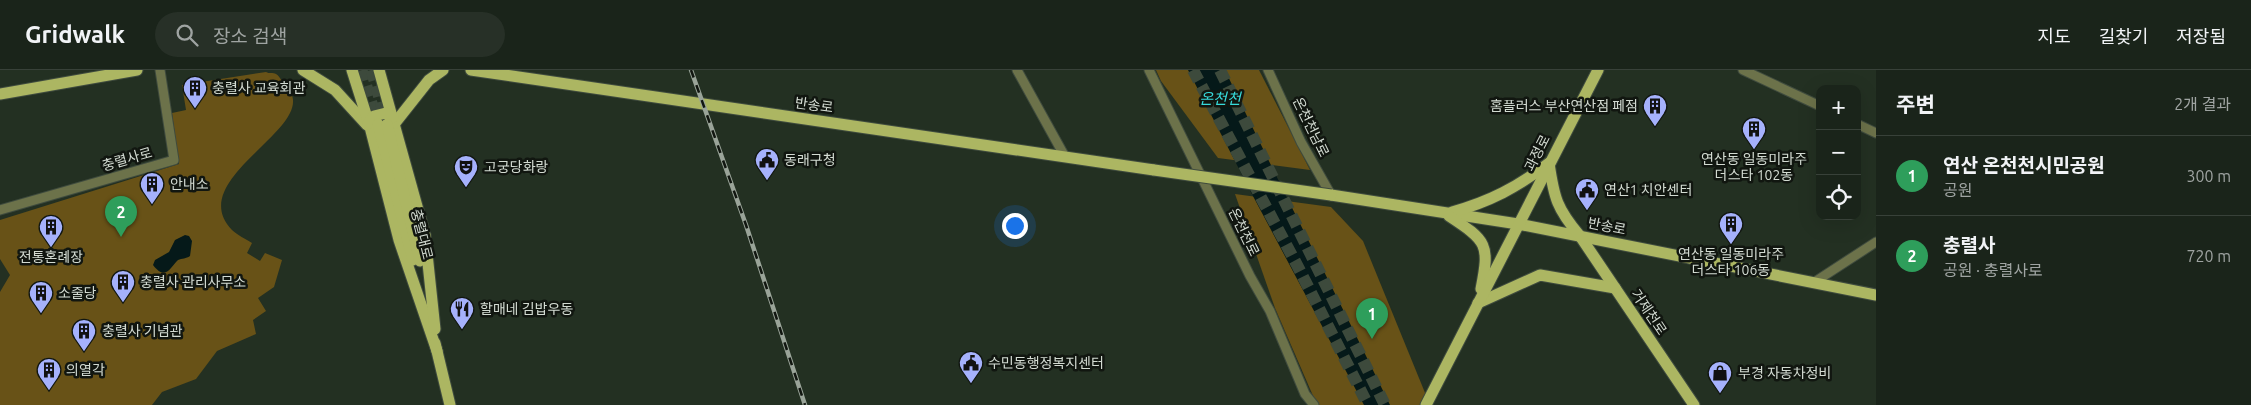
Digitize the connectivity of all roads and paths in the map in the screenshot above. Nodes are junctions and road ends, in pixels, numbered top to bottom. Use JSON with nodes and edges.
{"nodes":[{"id":1,"x":137,"y":70,"type":"edge"},
{"id":2,"x":160,"y":70,"type":"edge"},
{"id":3,"x":303,"y":70,"type":"edge"},
{"id":4,"x":352,"y":70,"type":"edge"},
{"id":5,"x":379,"y":70,"type":"edge"},
{"id":6,"x":443,"y":70,"type":"edge"},
{"id":7,"x":471,"y":70,"type":"edge"},
{"id":8,"x":1017,"y":70,"type":"edge"},
{"id":9,"x":1149,"y":70,"type":"edge"},
{"id":10,"x":1268,"y":70,"type":"edge"},
{"id":11,"x":1598,"y":70,"type":"edge"},
{"id":12,"x":1743,"y":70,"type":"edge"},
{"id":13,"x":0,"y":94,"type":"edge"},
{"id":14,"x":1816,"y":104,"type":"edge"},
{"id":15,"x":382,"y":123,"type":"junction"},
{"id":16,"x":1861,"y":126,"type":"edge"},
{"id":17,"x":1876,"y":133,"type":"edge"},
{"id":18,"x":1064,"y":155,"type":"junction"},
{"id":19,"x":1549,"y":163,"type":"junction"},
{"id":20,"x":1331,"y":195,"type":"junction"},
{"id":21,"x":0,"y":210,"type":"edge"},
{"id":22,"x":1445,"y":213,"type":"junction"},
{"id":23,"x":1518,"y":224,"type":"junction"},
{"id":24,"x":1580,"y":236,"type":"junction"},
{"id":25,"x":1876,"y":242,"type":"edge"},
{"id":26,"x":1813,"y":283,"type":"junction"},
{"id":27,"x":1615,"y":288,"type":"junction"},
{"id":28,"x":1876,"y":295,"type":"edge"},
{"id":29,"x":1478,"y":303,"type":"junction"},
{"id":30,"x":437,"y":351,"type":"junction"},
{"id":31,"x":1305,"y":394,"type":"junction"},
{"id":32,"x":450,"y":405,"type":"edge"},
{"id":33,"x":1310,"y":405,"type":"edge"},
{"id":34,"x":1314,"y":405,"type":"edge"},
{"id":35,"x":1426,"y":405,"type":"edge"},
{"id":36,"x":1694,"y":405,"type":"edge"}],
"edges":[{"from":1,"to":13,"type":"main road"},
{"from":2,"to":21,"type":"street","name":"충렬사로"},
{"from":3,"to":15,"type":"main road"},
{"from":4,"to":15,"type":"main road"},
{"from":5,"to":15,"type":"main road"},
{"from":6,"to":15,"type":"main road"},
{"from":7,"to":18,"type":"main road","name":"반송로"},
{"from":8,"to":18,"type":"street"},
{"from":9,"to":31,"type":"street","name":"온천천로"},
{"from":10,"to":20,"type":"street","name":"온천천남로"},
{"from":11,"to":19,"type":"main road","name":"과정로"},
{"from":12,"to":14,"type":"street"},
{"from":15,"to":30,"type":"main road"},
{"from":15,"to":30,"type":"main road"},
{"from":16,"to":17,"type":"street"},
{"from":18,"to":20,"type":"main road","name":"반송로","bridge":true},
{"from":19,"to":22,"type":"main road"},
{"from":19,"to":23,"type":"main road","name":"과정로"},
{"from":19,"to":24,"type":"main road","name":"거제천로"},
{"from":20,"to":22,"type":"main road","name":"반송로"},
{"from":22,"to":23,"type":"main road","name":"반송로"},
{"from":22,"to":29,"type":"main road"},
{"from":23,"to":24,"type":"main road","name":"반송로"},
{"from":23,"to":29,"type":"main road","name":"과정로"},
{"from":24,"to":26,"type":"main road","name":"반송로"},
{"from":24,"to":27,"type":"main road","name":"거제천로"},
{"from":25,"to":26,"type":"street"},
{"from":26,"to":28,"type":"main road","name":"반송로"},
{"from":27,"to":29,"type":"main road"},
{"from":27,"to":36,"type":"main road","name":"거제천로"},
{"from":29,"to":35,"type":"main road","name":"과정로"},
{"from":30,"to":32,"type":"main road"},
{"from":31,"to":33,"type":"street"},
{"from":31,"to":34,"type":"street","name":"온천천로"}]}
